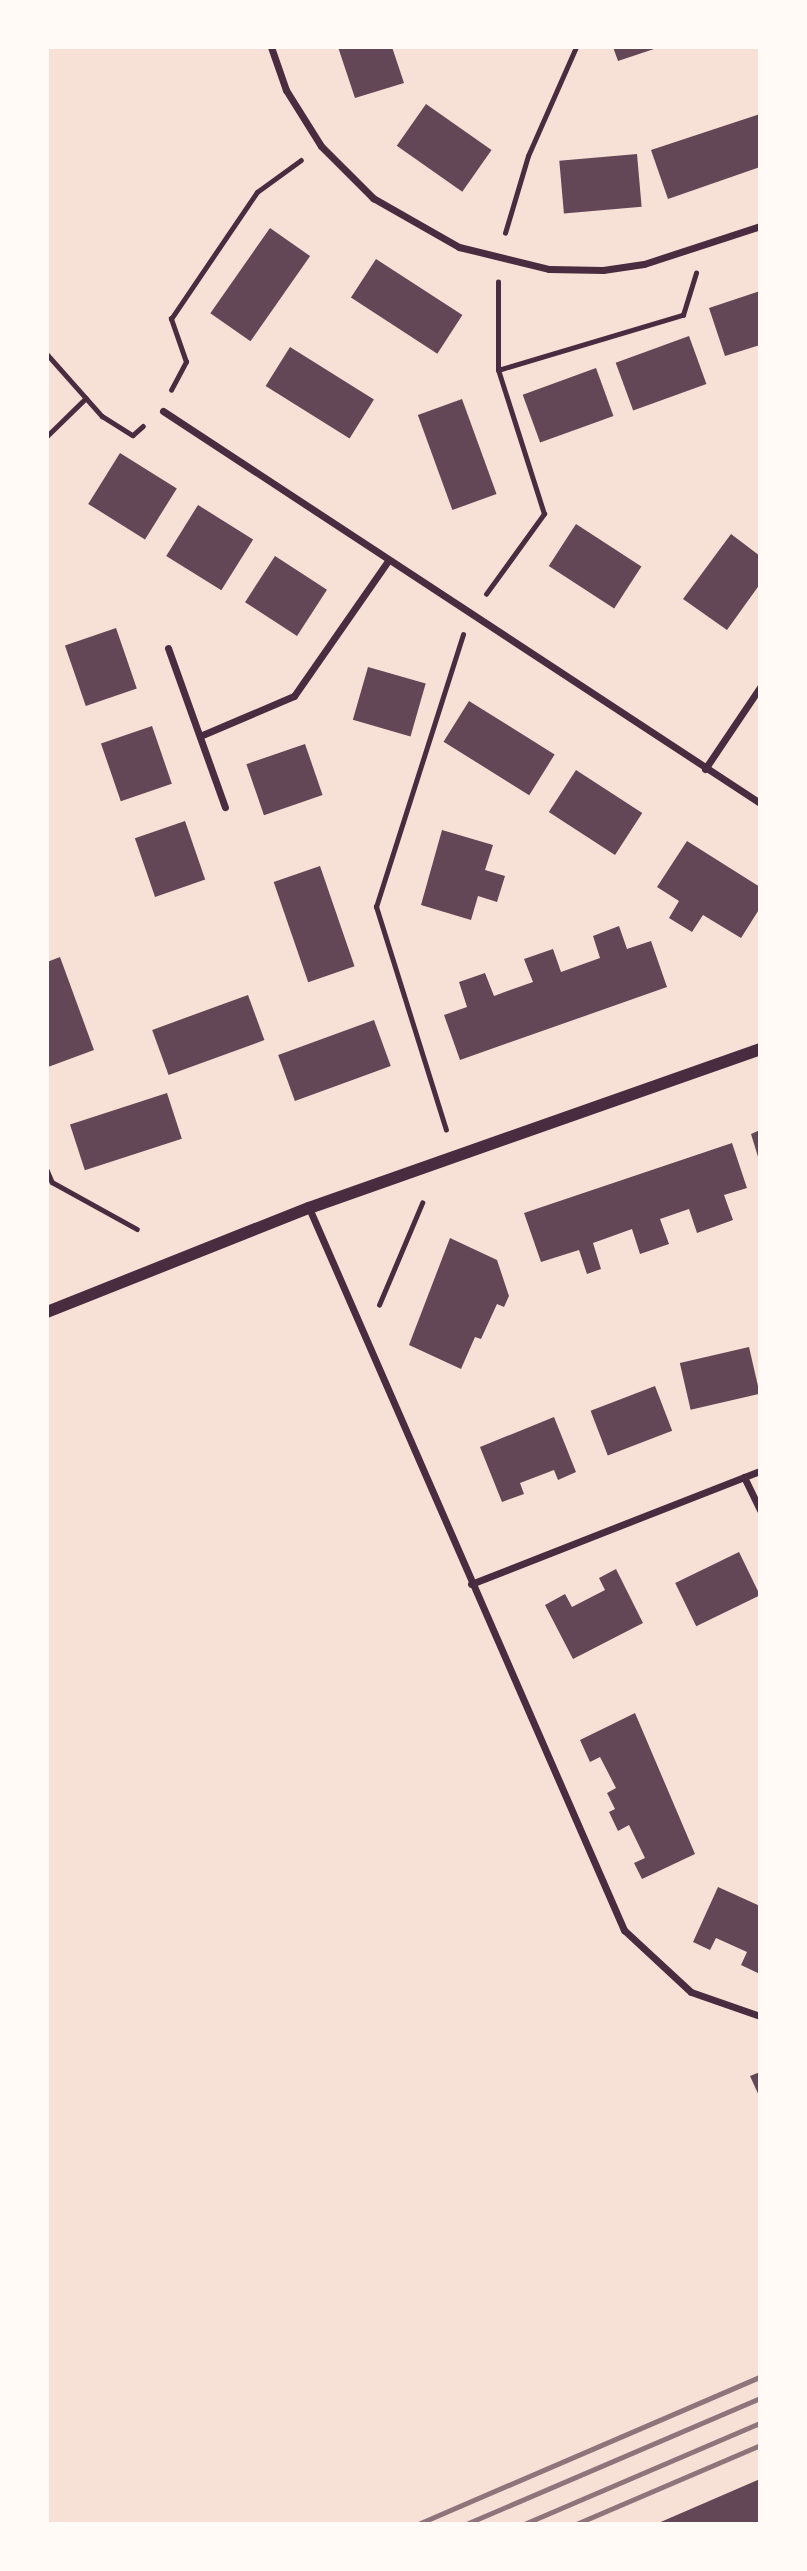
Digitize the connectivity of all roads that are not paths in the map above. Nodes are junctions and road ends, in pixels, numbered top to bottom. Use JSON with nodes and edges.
{"nodes":[{"id":1,"x":271,"y":47,"type":"edge"},
{"id":2,"x":760,"y":226,"type":"edge"},
{"id":3,"x":163,"y":411,"type":"road end"},
{"id":4,"x":387,"y":562,"type":"junction"},
{"id":5,"x":168,"y":648,"type":"dead end"},
{"id":6,"x":760,"y":687,"type":"edge"},
{"id":7,"x":200,"y":736,"type":"junction"},
{"id":8,"x":705,"y":769,"type":"junction"},
{"id":9,"x":760,"y":803,"type":"edge"},
{"id":10,"x":225,"y":807,"type":"dead end"},
{"id":11,"x":760,"y":1049,"type":"edge"},
{"id":12,"x":309,"y":1208,"type":"junction"},
{"id":13,"x":47,"y":1312,"type":"edge"},
{"id":14,"x":760,"y":1471,"type":"edge"},
{"id":15,"x":744,"y":1478,"type":"junction"},
{"id":16,"x":760,"y":1510,"type":"edge"},
{"id":17,"x":471,"y":1584,"type":"junction"},
{"id":18,"x":760,"y":2016,"type":"edge"}],
"edges":[{"from":1,"to":2,"type":"street"},
{"from":3,"to":4,"type":"street"},
{"from":4,"to":7,"type":"street"},
{"from":4,"to":8,"type":"street"},
{"from":5,"to":7,"type":"street"},
{"from":6,"to":8,"type":"street"},
{"from":7,"to":10,"type":"street"},
{"from":8,"to":9,"type":"street"},
{"from":11,"to":12,"type":"street"},
{"from":12,"to":13,"type":"street"},
{"from":12,"to":17,"type":"street"},
{"from":14,"to":15,"type":"street"},
{"from":15,"to":16,"type":"street"},
{"from":15,"to":17,"type":"street"},
{"from":17,"to":18,"type":"street"}]}
